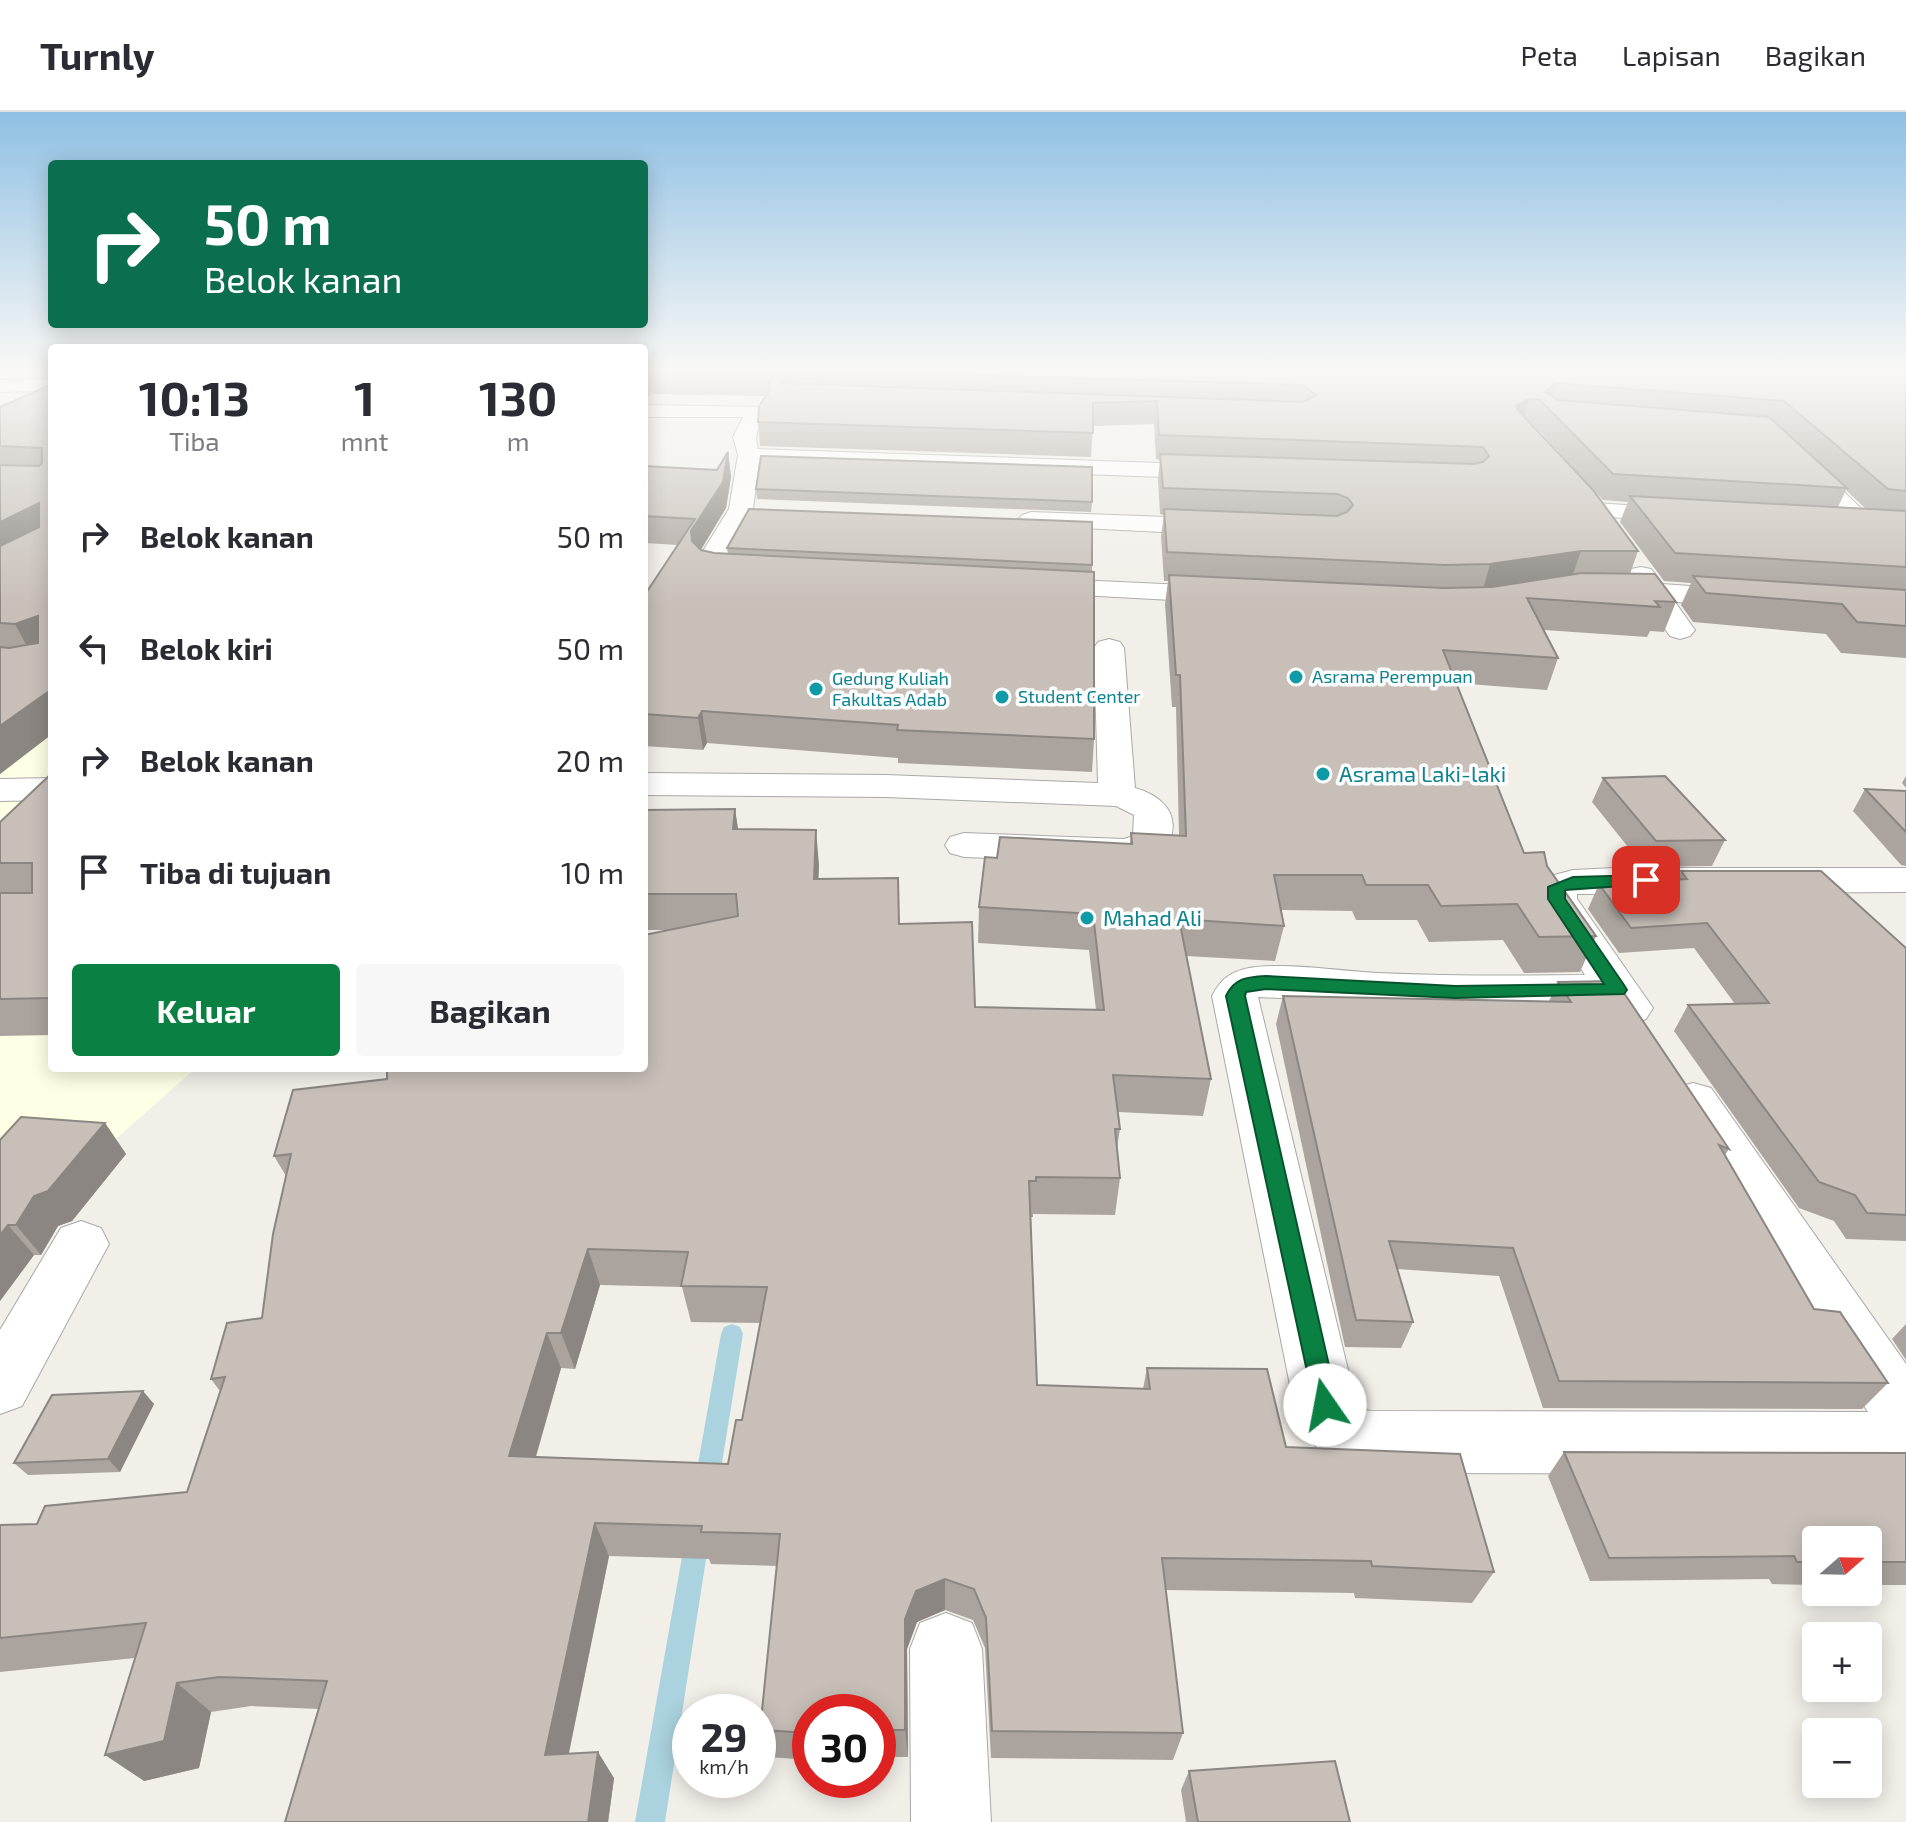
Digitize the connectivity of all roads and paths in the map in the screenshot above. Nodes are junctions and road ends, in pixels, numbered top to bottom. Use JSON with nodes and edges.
{"nodes":[{"id":1,"x":747,"y":447,"type":"edge"},
{"id":2,"x":1784,"y":447,"type":"edge"},
{"id":3,"x":749,"y":455,"type":"junction"},
{"id":4,"x":1238,"y":473,"type":"edge"},
{"id":5,"x":741,"y":509,"type":"junction"},
{"id":6,"x":772,"y":510,"type":"edge"},
{"id":7,"x":1707,"y":517,"type":"edge"},
{"id":8,"x":1010,"y":519,"type":"edge"},
{"id":9,"x":1834,"y":525,"type":"edge"},
{"id":10,"x":1247,"y":527,"type":"edge"},
{"id":11,"x":1866,"y":527,"type":"junction"},
{"id":12,"x":1893,"y":528,"type":"edge"},
{"id":13,"x":1612,"y":533,"type":"edge"},
{"id":14,"x":1628,"y":557,"type":"edge"},
{"id":15,"x":780,"y":574,"type":"edge"},
{"id":16,"x":1010,"y":585,"type":"edge"},
{"id":17,"x":1580,"y":591,"type":"edge"},
{"id":18,"x":1653,"y":592,"type":"junction"},
{"id":19,"x":1257,"y":596,"type":"edge"},
{"id":20,"x":1775,"y":600,"type":"edge"},
{"id":21,"x":1680,"y":630,"type":"dead end"},
{"id":22,"x":1109,"y":648,"type":"dead end"},
{"id":23,"x":648,"y":784,"type":"edge"},
{"id":24,"x":1117,"y":795,"type":"junction"},
{"id":25,"x":964,"y":845,"type":"dead end"},
{"id":26,"x":1906,"y":880,"type":"edge"},
{"id":27,"x":1617,"y":990,"type":"junction"},
{"id":28,"x":81,"y":1244,"type":"dead end"},
{"id":29,"x":0,"y":1386,"type":"edge"},
{"id":30,"x":1906,"y":1416,"type":"edge"},
{"id":31,"x":1906,"y":1443,"type":"edge"},
{"id":32,"x":946,"y":1649,"type":"dead end"},
{"id":33,"x":951,"y":1822,"type":"edge"}],
"edges":[{"from":1,"to":3,"type":"street"},
{"from":2,"to":11,"type":"street"},
{"from":3,"to":4,"type":"street"},
{"from":3,"to":5,"type":"street"},
{"from":5,"to":6,"type":"street"},
{"from":5,"to":15,"type":"street"},
{"from":7,"to":13,"type":"street"},
{"from":8,"to":10,"type":"street"},
{"from":9,"to":11,"type":"street"},
{"from":11,"to":12,"type":"street"},
{"from":14,"to":18,"type":"street"},
{"from":16,"to":19,"type":"street"},
{"from":17,"to":18,"type":"street"},
{"from":18,"to":20,"type":"street"},
{"from":18,"to":21,"type":"street"},
{"from":22,"to":24,"type":"street"},
{"from":23,"to":24,"type":"street"},
{"from":24,"to":25,"type":"street"},
{"from":26,"to":27,"type":"street"},
{"from":27,"to":30,"type":"street"},
{"from":27,"to":31,"type":"street"},
{"from":28,"to":29,"type":"street"},
{"from":32,"to":33,"type":"street"}]}
